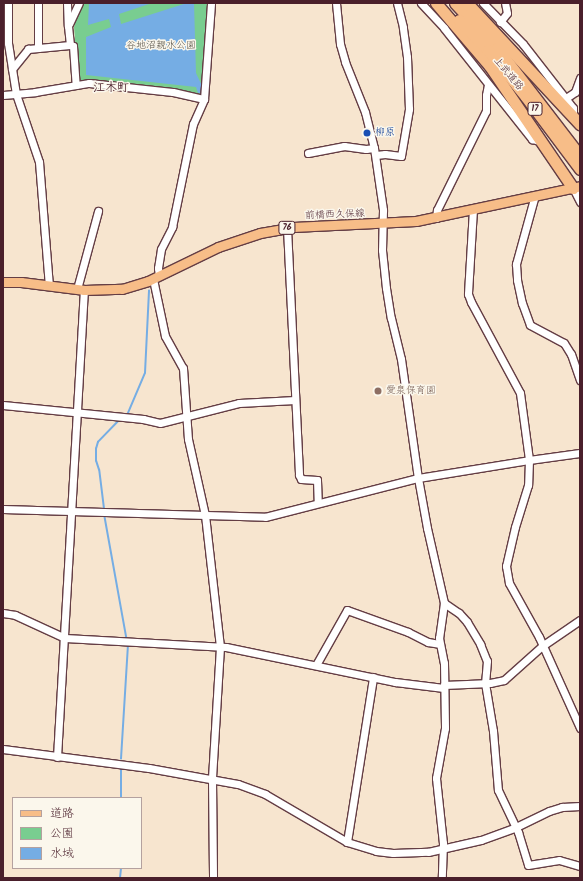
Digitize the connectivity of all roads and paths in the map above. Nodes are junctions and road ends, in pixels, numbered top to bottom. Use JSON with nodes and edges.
{"nodes":[{"id":1,"x":8,"y":3,"type":"edge"},
{"id":2,"x":38,"y":3,"type":"edge"},
{"id":3,"x":68,"y":3,"type":"edge"},
{"id":4,"x":79,"y":3,"type":"edge"},
{"id":5,"x":211,"y":3,"type":"edge"},
{"id":6,"x":336,"y":3,"type":"edge"},
{"id":7,"x":397,"y":3,"type":"edge"},
{"id":8,"x":421,"y":3,"type":"edge"},
{"id":9,"x":436,"y":3,"type":"edge"},
{"id":10,"x":444,"y":3,"type":"edge"},
{"id":11,"x":455,"y":3,"type":"edge"},
{"id":12,"x":467,"y":3,"type":"edge"},
{"id":13,"x":483,"y":3,"type":"edge"},
{"id":14,"x":506,"y":3,"type":"edge"},
{"id":15,"x":500,"y":22,"type":"junction"},
{"id":16,"x":68,"y":26,"type":"junction"},
{"id":17,"x":70,"y":45,"type":"junction"},
{"id":18,"x":38,"y":48,"type":"junction"},
{"id":19,"x":12,"y":69,"type":"junction"},
{"id":20,"x":580,"y":78,"type":"edge"},
{"id":21,"x":76,"y":85,"type":"junction"},
{"id":22,"x":488,"y":85,"type":"junction"},
{"id":23,"x":16,"y":94,"type":"junction"},
{"id":24,"x":3,"y":95,"type":"edge"},
{"id":25,"x":566,"y":98,"type":"junction"},
{"id":26,"x":204,"y":99,"type":"junction"},
{"id":27,"x":577,"y":121,"type":"edge"},
{"id":28,"x":539,"y":140,"type":"junction"},
{"id":29,"x":374,"y":148,"type":"junction"},
{"id":30,"x":308,"y":153,"type":"dead end"},
{"id":31,"x":376,"y":155,"type":"junction"},
{"id":32,"x":580,"y":156,"type":"edge"},
{"id":33,"x":580,"y":169,"type":"edge"},
{"id":34,"x":576,"y":187,"type":"edge"},
{"id":35,"x":535,"y":195,"type":"junction"},
{"id":36,"x":580,"y":202,"type":"edge"},
{"id":37,"x":473,"y":209,"type":"junction"},
{"id":38,"x":98,"y":211,"type":"dead end"},
{"id":39,"x":436,"y":218,"type":"junction"},
{"id":40,"x":383,"y":224,"type":"junction"},
{"id":41,"x":287,"y":228,"type":"junction"},
{"id":42,"x":156,"y":278,"type":"junction"},
{"id":43,"x":3,"y":282,"type":"edge"},
{"id":44,"x":49,"y":285,"type":"junction"},
{"id":45,"x":80,"y":289,"type":"junction"},
{"id":46,"x":580,"y":380,"type":"edge"},
{"id":47,"x":295,"y":400,"type":"junction"},
{"id":48,"x":3,"y":405,"type":"edge"},
{"id":49,"x":77,"y":413,"type":"junction"},
{"id":50,"x":186,"y":417,"type":"junction"},
{"id":51,"x":580,"y":453,"type":"edge"},
{"id":52,"x":529,"y":460,"type":"junction"},
{"id":53,"x":418,"y":478,"type":"junction"},
{"id":54,"x":318,"y":503,"type":"junction"},
{"id":55,"x":3,"y":509,"type":"edge"},
{"id":56,"x":71,"y":511,"type":"junction"},
{"id":57,"x":205,"y":515,"type":"junction"},
{"id":58,"x":444,"y":603,"type":"junction"},
{"id":59,"x":3,"y":613,"type":"edge"},
{"id":60,"x":580,"y":620,"type":"edge"},
{"id":61,"x":65,"y":638,"type":"junction"},
{"id":62,"x":439,"y":644,"type":"junction"},
{"id":63,"x":542,"y":646,"type":"junction"},
{"id":64,"x":220,"y":647,"type":"junction"},
{"id":65,"x":316,"y":665,"type":"junction"},
{"id":66,"x":373,"y":677,"type":"junction"},
{"id":67,"x":485,"y":683,"type":"junction"},
{"id":68,"x":444,"y":686,"type":"junction"},
{"id":69,"x":580,"y":728,"type":"edge"},
{"id":70,"x":3,"y":749,"type":"edge"},
{"id":71,"x":57,"y":757,"type":"junction"},
{"id":72,"x":212,"y":778,"type":"junction"},
{"id":73,"x":580,"y":806,"type":"edge"},
{"id":74,"x":516,"y":827,"type":"junction"},
{"id":75,"x":347,"y":842,"type":"junction"},
{"id":76,"x":443,"y":849,"type":"junction"},
{"id":77,"x":580,"y":866,"type":"edge"},
{"id":78,"x":213,"y":878,"type":"edge"},
{"id":79,"x":442,"y":878,"type":"edge"}],
"edges":[{"from":1,"to":19,"type":"street"},
{"from":2,"to":18,"type":"street"},
{"from":3,"to":16,"type":"street"},
{"from":4,"to":16,"type":"street"},
{"from":5,"to":26,"type":"street"},
{"from":6,"to":29,"type":"street"},
{"from":7,"to":31,"type":"street"},
{"from":8,"to":22,"type":"street"},
{"from":9,"to":28,"type":"highway"},
{"from":10,"to":33,"type":"highway","name":"上武道路","number":"17"},
{"from":11,"to":32,"type":"highway","name":"上武道路","number":"17"},
{"from":12,"to":27,"type":"highway"},
{"from":13,"to":15,"type":"street"},
{"from":14,"to":15,"type":"street"},
{"from":15,"to":25,"type":"street"},
{"from":16,"to":17,"type":"street"},
{"from":17,"to":18,"type":"street"},
{"from":17,"to":21,"type":"street"},
{"from":18,"to":19,"type":"street"},
{"from":19,"to":23,"type":"street"},
{"from":20,"to":25,"type":"street"},
{"from":21,"to":23,"type":"street"},
{"from":21,"to":26,"type":"street"},
{"from":22,"to":28,"type":"street"},
{"from":22,"to":39,"type":"street"},
{"from":23,"to":24,"type":"street"},
{"from":23,"to":44,"type":"street"},
{"from":25,"to":27,"type":"street"},
{"from":26,"to":42,"type":"street"},
{"from":28,"to":34,"type":"highway"},
{"from":29,"to":30,"type":"street"},
{"from":29,"to":31,"type":"street"},
{"from":31,"to":40,"type":"street"},
{"from":34,"to":35,"type":"main road","name":"前橋西久保線","number":"76"},
{"from":34,"to":36,"type":"street"},
{"from":35,"to":37,"type":"main road","name":"前橋西久保線","number":"76"},
{"from":35,"to":46,"type":"street"},
{"from":37,"to":39,"type":"main road","name":"前橋西久保線","number":"76"},
{"from":37,"to":52,"type":"street"},
{"from":38,"to":45,"type":"street"},
{"from":39,"to":40,"type":"main road","name":"前橋西久保線","number":"76"},
{"from":40,"to":41,"type":"main road","name":"前橋西久保線","number":"76"},
{"from":40,"to":53,"type":"street"},
{"from":41,"to":42,"type":"main road","name":"前橋西久保線","number":"76"},
{"from":41,"to":47,"type":"street"},
{"from":42,"to":45,"type":"main road","name":"前橋西久保線","number":"76"},
{"from":42,"to":50,"type":"street"},
{"from":43,"to":44,"type":"main road","name":"前橋西久保線","number":"76"},
{"from":44,"to":45,"type":"main road","name":"前橋西久保線","number":"76"},
{"from":45,"to":49,"type":"street"},
{"from":47,"to":50,"type":"street"},
{"from":47,"to":54,"type":"street"},
{"from":48,"to":49,"type":"street"},
{"from":49,"to":50,"type":"street"},
{"from":49,"to":56,"type":"street"},
{"from":50,"to":57,"type":"street"},
{"from":51,"to":52,"type":"street"},
{"from":52,"to":53,"type":"street"},
{"from":52,"to":63,"type":"street"},
{"from":53,"to":54,"type":"street"},
{"from":53,"to":58,"type":"street"},
{"from":54,"to":57,"type":"street"},
{"from":55,"to":56,"type":"street"},
{"from":56,"to":57,"type":"street"},
{"from":56,"to":61,"type":"street"},
{"from":57,"to":64,"type":"street"},
{"from":58,"to":62,"type":"street"},
{"from":58,"to":67,"type":"street"},
{"from":59,"to":61,"type":"street"},
{"from":60,"to":63,"type":"street"},
{"from":61,"to":64,"type":"street"},
{"from":61,"to":71,"type":"street"},
{"from":62,"to":65,"type":"street"},
{"from":62,"to":68,"type":"street"},
{"from":63,"to":67,"type":"street"},
{"from":63,"to":69,"type":"street"},
{"from":64,"to":65,"type":"street"},
{"from":64,"to":72,"type":"street"},
{"from":65,"to":66,"type":"street"},
{"from":66,"to":68,"type":"street"},
{"from":66,"to":75,"type":"street"},
{"from":67,"to":68,"type":"street"},
{"from":67,"to":74,"type":"street"},
{"from":68,"to":76,"type":"street"},
{"from":70,"to":71,"type":"street"},
{"from":71,"to":72,"type":"street"},
{"from":72,"to":75,"type":"street"},
{"from":72,"to":78,"type":"street"},
{"from":73,"to":74,"type":"street"},
{"from":74,"to":76,"type":"street"},
{"from":74,"to":77,"type":"street"},
{"from":75,"to":76,"type":"street"},
{"from":76,"to":79,"type":"street"}]}
